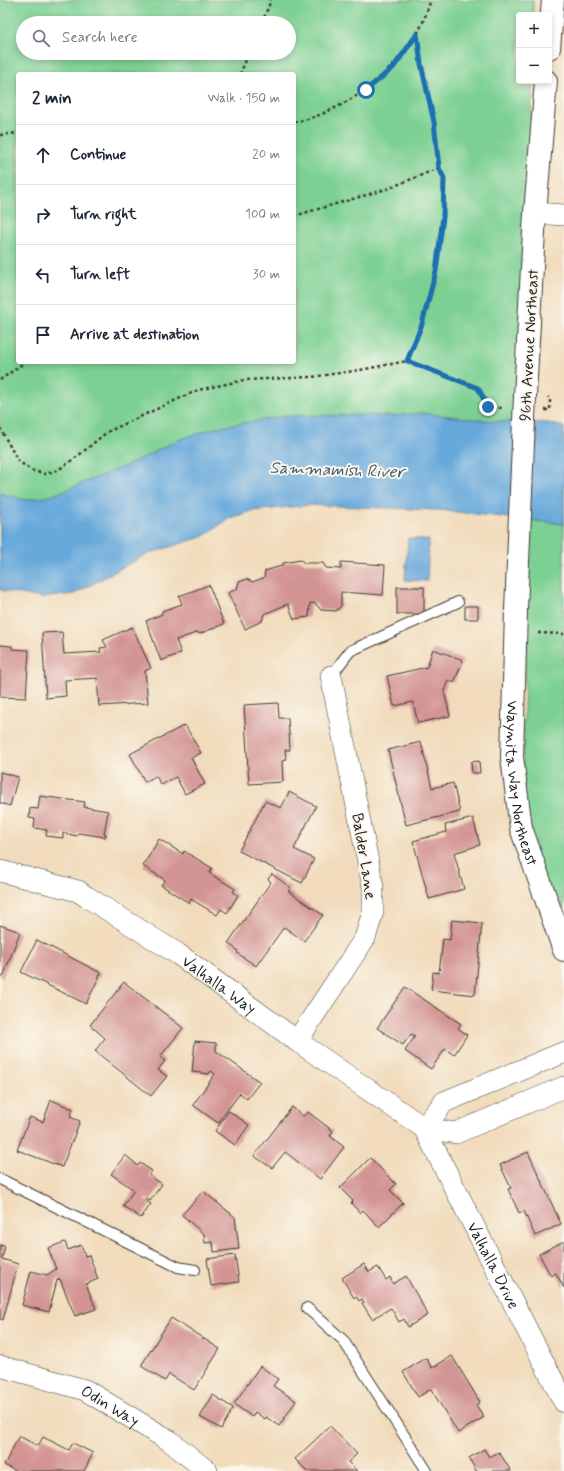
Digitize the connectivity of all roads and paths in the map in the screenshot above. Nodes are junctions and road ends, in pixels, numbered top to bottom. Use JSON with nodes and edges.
{"nodes":[{"id":1,"x":271,"y":0,"type":"edge"},
{"id":2,"x":431,"y":0,"type":"edge"},
{"id":3,"x":553,"y":0,"type":"edge"},
{"id":4,"x":552,"y":12,"type":"edge"},
{"id":5,"x":265,"y":16,"type":"edge"},
{"id":6,"x":417,"y":34,"type":"junction"},
{"id":7,"x":246,"y":60,"type":"edge"},
{"id":8,"x":241,"y":72,"type":"edge"},
{"id":9,"x":546,"y":84,"type":"edge"},
{"id":10,"x":298,"y":121,"type":"edge"},
{"id":11,"x":16,"y":133,"type":"edge"},
{"id":12,"x":0,"y":135,"type":"edge"},
{"id":13,"x":439,"y":168,"type":"junction"},
{"id":14,"x":535,"y":213,"type":"junction"},
{"id":15,"x":296,"y":215,"type":"edge"},
{"id":16,"x":564,"y":215,"type":"edge"},
{"id":17,"x":407,"y":361,"type":"junction"},
{"id":18,"x":22,"y":364,"type":"edge"},
{"id":19,"x":0,"y":380,"type":"edge"},
{"id":20,"x":525,"y":388,"type":"junction"},
{"id":21,"x":503,"y":408,"type":"dead end"},
{"id":22,"x":542,"y":410,"type":"dead end"},
{"id":23,"x":0,"y":428,"type":"edge"},
{"id":24,"x":458,"y":602,"type":"dead end"},
{"id":25,"x":516,"y":610,"type":"joint"},
{"id":26,"x":331,"y":676,"type":"joint"},
{"id":27,"x":0,"y":871,"type":"edge"},
{"id":28,"x":557,"y":911,"type":"edge"},
{"id":29,"x":564,"y":950,"type":"edge"},
{"id":30,"x":297,"y":1041,"type":"junction"},
{"id":31,"x":564,"y":1053,"type":"edge"},
{"id":32,"x":564,"y":1087,"type":"edge"},
{"id":33,"x":424,"y":1128,"type":"junction"},
{"id":34,"x":0,"y":1179,"type":"edge"},
{"id":35,"x":195,"y":1270,"type":"dead end"},
{"id":36,"x":307,"y":1308,"type":"dead end"},
{"id":37,"x":0,"y":1366,"type":"edge"},
{"id":38,"x":564,"y":1402,"type":"edge"},
{"id":39,"x":207,"y":1471,"type":"edge"},
{"id":40,"x":427,"y":1471,"type":"edge"}],
"edges":[{"from":1,"to":5,"type":"path"},
{"from":2,"to":6,"type":"path"},
{"from":3,"to":4,"type":"main road"},
{"from":6,"to":10,"type":"path"},
{"from":6,"to":13,"type":"path"},
{"from":7,"to":8,"type":"path"},
{"from":9,"to":14,"type":"main road","name":"96th Avenue Northeast"},
{"from":11,"to":12,"type":"path"},
{"from":13,"to":15,"type":"path"},
{"from":13,"to":17,"type":"path"},
{"from":14,"to":16,"type":"street"},
{"from":14,"to":20,"type":"main road","name":"96th Avenue Northeast"},
{"from":17,"to":21,"type":"path"},
{"from":17,"to":23,"type":"path"},
{"from":18,"to":19,"type":"path"},
{"from":20,"to":22,"type":"path"},
{"from":20,"to":25,"type":"main road","name":"96th Avenue Northeast","bridge":true},
{"from":24,"to":26,"type":"lane"},
{"from":25,"to":28,"type":"main road","name":"Waynita Way Northeast"},
{"from":26,"to":30,"type":"street","name":"Balder Lane"},
{"from":27,"to":30,"type":"street","name":"Valhalla Way"},
{"from":28,"to":29,"type":"main road","name":"Waynita Way Northeast"},
{"from":30,"to":33,"type":"street","name":"Valhalla Way"},
{"from":31,"to":33,"type":"street"},
{"from":32,"to":33,"type":"street"},
{"from":33,"to":38,"type":"street","name":"Valhalla Drive"},
{"from":34,"to":35,"type":"lane"},
{"from":36,"to":40,"type":"lane"},
{"from":37,"to":39,"type":"street","name":"Odin Way"}]}
